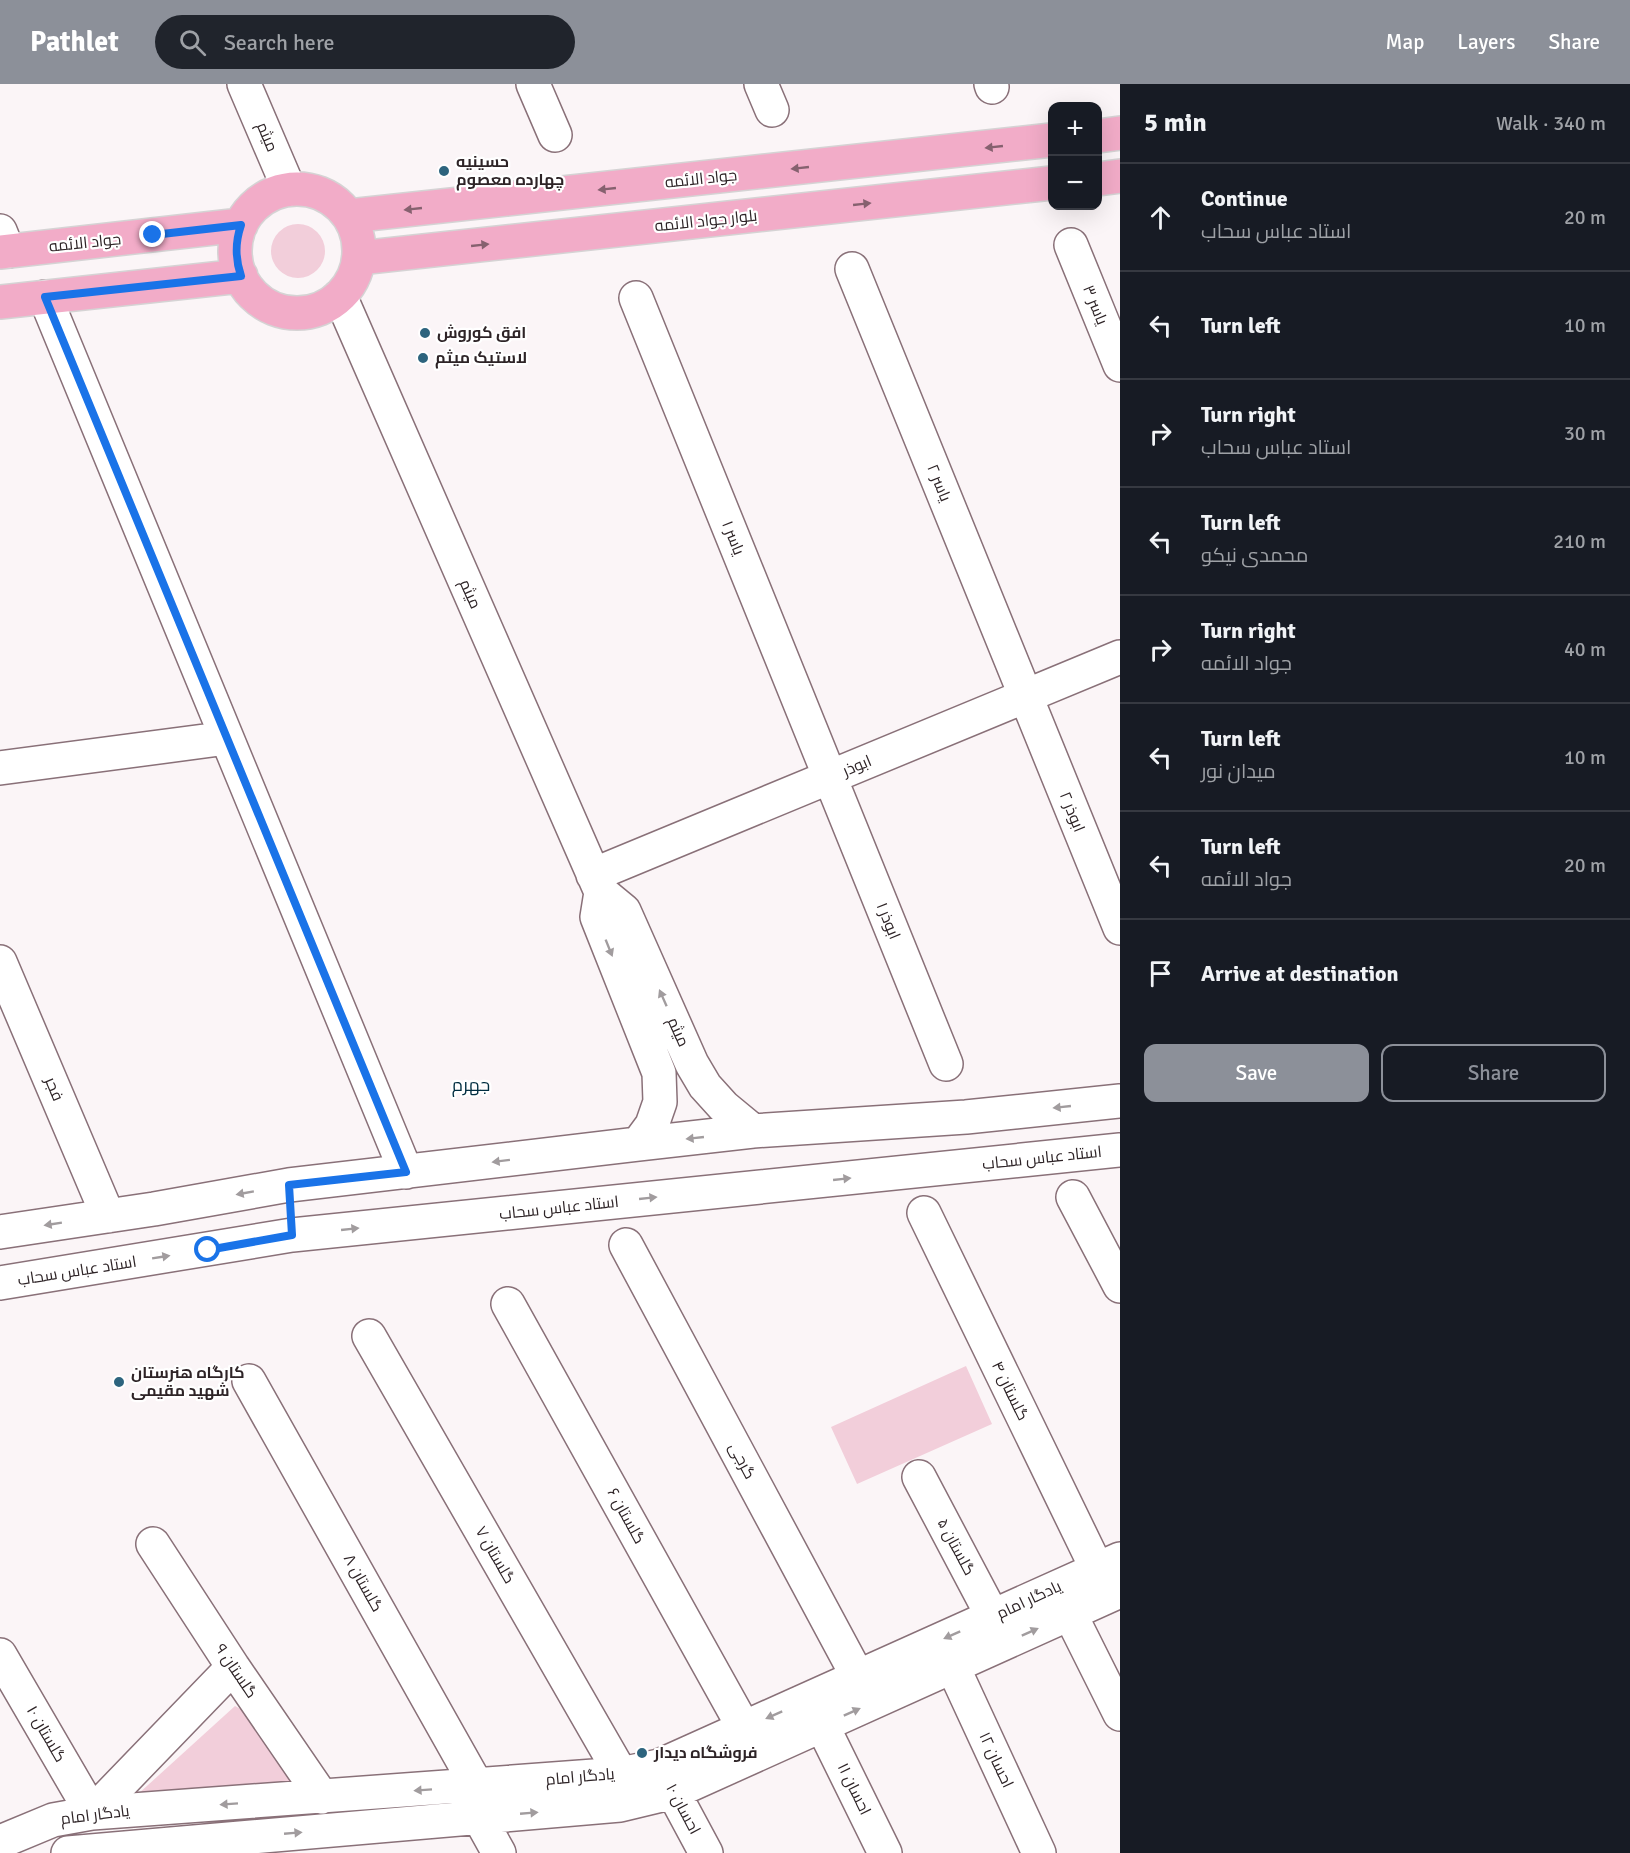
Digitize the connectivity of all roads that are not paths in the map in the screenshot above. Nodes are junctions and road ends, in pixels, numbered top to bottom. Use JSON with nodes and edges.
{"nodes":[{"id":1,"x":244,"y":84,"type":"edge"},
{"id":2,"x":533,"y":84,"type":"edge"},
{"id":3,"x":1120,"y":133,"type":"edge"},
{"id":4,"x":555,"y":135,"type":"dead end"},
{"id":5,"x":1102,"y":135,"type":"edge"},
{"id":6,"x":1048,"y":141,"type":"edge"},
{"id":7,"x":1120,"y":176,"type":"edge"},
{"id":8,"x":1102,"y":178,"type":"edge"},
{"id":9,"x":1048,"y":184,"type":"edge"},
{"id":10,"x":289,"y":189,"type":"junction"},
{"id":11,"x":349,"y":216,"type":"junction"},
{"id":12,"x":241,"y":225,"type":"junction"},
{"id":13,"x":3,"y":245,"type":"edge"},
{"id":14,"x":1071,"y":245,"type":"dead end"},
{"id":15,"x":359,"y":258,"type":"junction"},
{"id":16,"x":852,"y":269,"type":"dead end"},
{"id":17,"x":241,"y":276,"type":"junction"},
{"id":18,"x":340,"y":296,"type":"junction"},
{"id":19,"x":45,"y":297,"type":"junction"},
{"id":20,"x":636,"y":297,"type":"dead end"},
{"id":21,"x":0,"y":302,"type":"edge"},
{"id":22,"x":1120,"y":365,"type":"edge"},
{"id":23,"x":1120,"y":657,"type":"edge"},
{"id":24,"x":1025,"y":696,"type":"junction"},
{"id":25,"x":227,"y":738,"type":"junction"},
{"id":26,"x":0,"y":768,"type":"edge"},
{"id":27,"x":830,"y":778,"type":"junction"},
{"id":28,"x":597,"y":884,"type":"junction"},
{"id":29,"x":1120,"y":928,"type":"edge"},
{"id":30,"x":0,"y":962,"type":"edge"},
{"id":31,"x":946,"y":1064,"type":"dead end"},
{"id":32,"x":1120,"y":1101,"type":"edge"},
{"id":33,"x":753,"y":1131,"type":"junction"},
{"id":34,"x":638,"y":1144,"type":"junction"},
{"id":35,"x":1120,"y":1150,"type":"edge"},
{"id":36,"x":406,"y":1172,"type":"junction"},
{"id":37,"x":289,"y":1185,"type":"junction"},
{"id":38,"x":1074,"y":1197,"type":"dead end"},
{"id":39,"x":924,"y":1213,"type":"dead end"},
{"id":40,"x":108,"y":1216,"type":"junction"},
{"id":41,"x":0,"y":1232,"type":"edge"},
{"id":42,"x":292,"y":1235,"type":"junction"},
{"id":43,"x":626,"y":1245,"type":"dead end"},
{"id":44,"x":0,"y":1283,"type":"edge"},
{"id":45,"x":1120,"y":1286,"type":"edge"},
{"id":46,"x":508,"y":1304,"type":"dead end"},
{"id":47,"x":369,"y":1336,"type":"dead end"},
{"id":48,"x":249,"y":1381,"type":"dead end"},
{"id":49,"x":919,"y":1477,"type":"dead end"},
{"id":50,"x":153,"y":1544,"type":"dead end"},
{"id":51,"x":1112,"y":1573,"type":"edge"},
{"id":52,"x":1070,"y":1614,"type":"junction"},
{"id":53,"x":993,"y":1617,"type":"junction"},
{"id":54,"x":0,"y":1655,"type":"edge"},
{"id":55,"x":953,"y":1666,"type":"junction"},
{"id":56,"x":233,"y":1667,"type":"junction"},
{"id":57,"x":858,"y":1677,"type":"junction"},
{"id":58,"x":1120,"y":1714,"type":"edge"},
{"id":59,"x":822,"y":1725,"type":"junction"},
{"id":60,"x":744,"y":1728,"type":"junction"},
{"id":61,"x":621,"y":1774,"type":"junction"},
{"id":62,"x":667,"y":1779,"type":"junction"},
{"id":63,"x":322,"y":1797,"type":"junction"},
{"id":64,"x":478,"y":1801,"type":"junction"},
{"id":65,"x":92,"y":1813,"type":"junction"},
{"id":66,"x":355,"y":1841,"type":"edge"},
{"id":67,"x":0,"y":1842,"type":"edge"},
{"id":68,"x":223,"y":1846,"type":"edge"},
{"id":69,"x":68,"y":1853,"type":"edge"},
{"id":70,"x":499,"y":1853,"type":"edge"},
{"id":71,"x":706,"y":1853,"type":"edge"},
{"id":72,"x":885,"y":1853,"type":"edge"},
{"id":73,"x":1039,"y":1853,"type":"edge"}],
"edges":[{"from":1,"to":10,"type":"street","name":"میثم"},
{"from":2,"to":4,"type":"street"},
{"from":3,"to":5,"type":"main road"},
{"from":6,"to":11,"type":"main road","name":"جواد الائمه","one_way":true},
{"from":7,"to":8,"type":"main road"},
{"from":15,"to":9,"type":"main road","name":"بلوار جواد الائمه","one_way":true},
{"from":10,"to":11,"type":"main road"},
{"from":10,"to":12,"type":"main road"},
{"from":11,"to":15,"type":"main road"},
{"from":12,"to":13,"type":"main road","name":"جواد الائمه"},
{"from":12,"to":17,"type":"main road"},
{"from":14,"to":22,"type":"street","name":"یاسر ۳"},
{"from":15,"to":18,"type":"main road"},
{"from":16,"to":24,"type":"street","name":"یاسر ۲"},
{"from":17,"to":18,"type":"main road"},
{"from":17,"to":19,"type":"main road"},
{"from":18,"to":28,"type":"street","name":"میثم"},
{"from":19,"to":21,"type":"main road"},
{"from":19,"to":25,"type":"street"},
{"from":20,"to":27,"type":"street","name":"یاسر ۱"},
{"from":23,"to":24,"type":"street","name":"ابوذر"},
{"from":24,"to":27,"type":"street","name":"ابوذر"},
{"from":24,"to":29,"type":"street","name":"ابوذر ۲"},
{"from":25,"to":26,"type":"street"},
{"from":25,"to":36,"type":"street"},
{"from":27,"to":28,"type":"street","name":"ابوذر"},
{"from":27,"to":31,"type":"street","name":"ابوذر ۱"},
{"from":33,"to":28,"type":"street","name":"میثم","one_way":true},
{"from":28,"to":34,"type":"street","name":"میثم","one_way":true},
{"from":30,"to":40,"type":"street","name":"فجر"},
{"from":32,"to":33,"type":"street","one_way":true},
{"from":33,"to":34,"type":"street","one_way":true},
{"from":34,"to":36,"type":"street","one_way":true},
{"from":42,"to":35,"type":"street","name":"استاد عباس سحاب","one_way":true},
{"from":36,"to":37,"type":"street"},
{"from":37,"to":40,"type":"street","one_way":true},
{"from":37,"to":42,"type":"street"},
{"from":38,"to":45,"type":"street"},
{"from":39,"to":51,"type":"street","name":"گلستان ۴"},
{"from":40,"to":41,"type":"street","one_way":true},
{"from":44,"to":42,"type":"street","name":"استاد عباس سحاب","one_way":true},
{"from":43,"to":57,"type":"street","name":"گرجی"},
{"from":46,"to":60,"type":"street","name":"گلستان ۶"},
{"from":47,"to":61,"type":"street","name":"گلستان ۷"},
{"from":48,"to":64,"type":"street","name":"گلستان ۸"},
{"from":49,"to":53,"type":"street","name":"گلستان ۵"},
{"from":50,"to":56,"type":"street","name":"گلستان ۹"},
{"from":51,"to":52,"type":"street","name":"یادگار امام"},
{"from":51,"to":53,"type":"street","name":"یادگار امام"},
{"from":55,"to":52,"type":"street","name":"یادگار امام","one_way":true},
{"from":52,"to":58,"type":"street"},
{"from":53,"to":57,"type":"street","name":"یادگار امام","one_way":true},
{"from":54,"to":65,"type":"street","name":"گلستان ۱۰"},
{"from":59,"to":55,"type":"street","name":"یادگار امام","one_way":true},
{"from":55,"to":73,"type":"street","name":"احسان ۱۲"},
{"from":56,"to":63,"type":"street","name":"گلستان ۹"},
{"from":56,"to":65,"type":"street"},
{"from":57,"to":60,"type":"street","name":"یادگار امام","one_way":true},
{"from":59,"to":62,"type":"street","name":"یادگار امام"},
{"from":59,"to":72,"type":"street","name":"احسان ۱۱"},
{"from":60,"to":62,"type":"street","name":"یادگار امام"},
{"from":61,"to":62,"type":"street","name":"یادگار امام"},
{"from":61,"to":64,"type":"street","name":"یادگار امام"},
{"from":64,"to":62,"type":"street","name":"یادگار امام","one_way":true},
{"from":62,"to":71,"type":"street","name":"احسان ۱۰"},
{"from":64,"to":63,"type":"street","name":"یادگار امام","one_way":true},
{"from":63,"to":65,"type":"street","name":"یادگار امام","one_way":true},
{"from":64,"to":66,"type":"street","name":"یادگار امام"},
{"from":64,"to":70,"type":"street","name":"گلستان ۸"},
{"from":65,"to":67,"type":"street","name":"یادگار امام"},
{"from":68,"to":66,"type":"street","name":"یادگار امام","one_way":true},
{"from":68,"to":69,"type":"street","name":"یادگار امام"}]}
